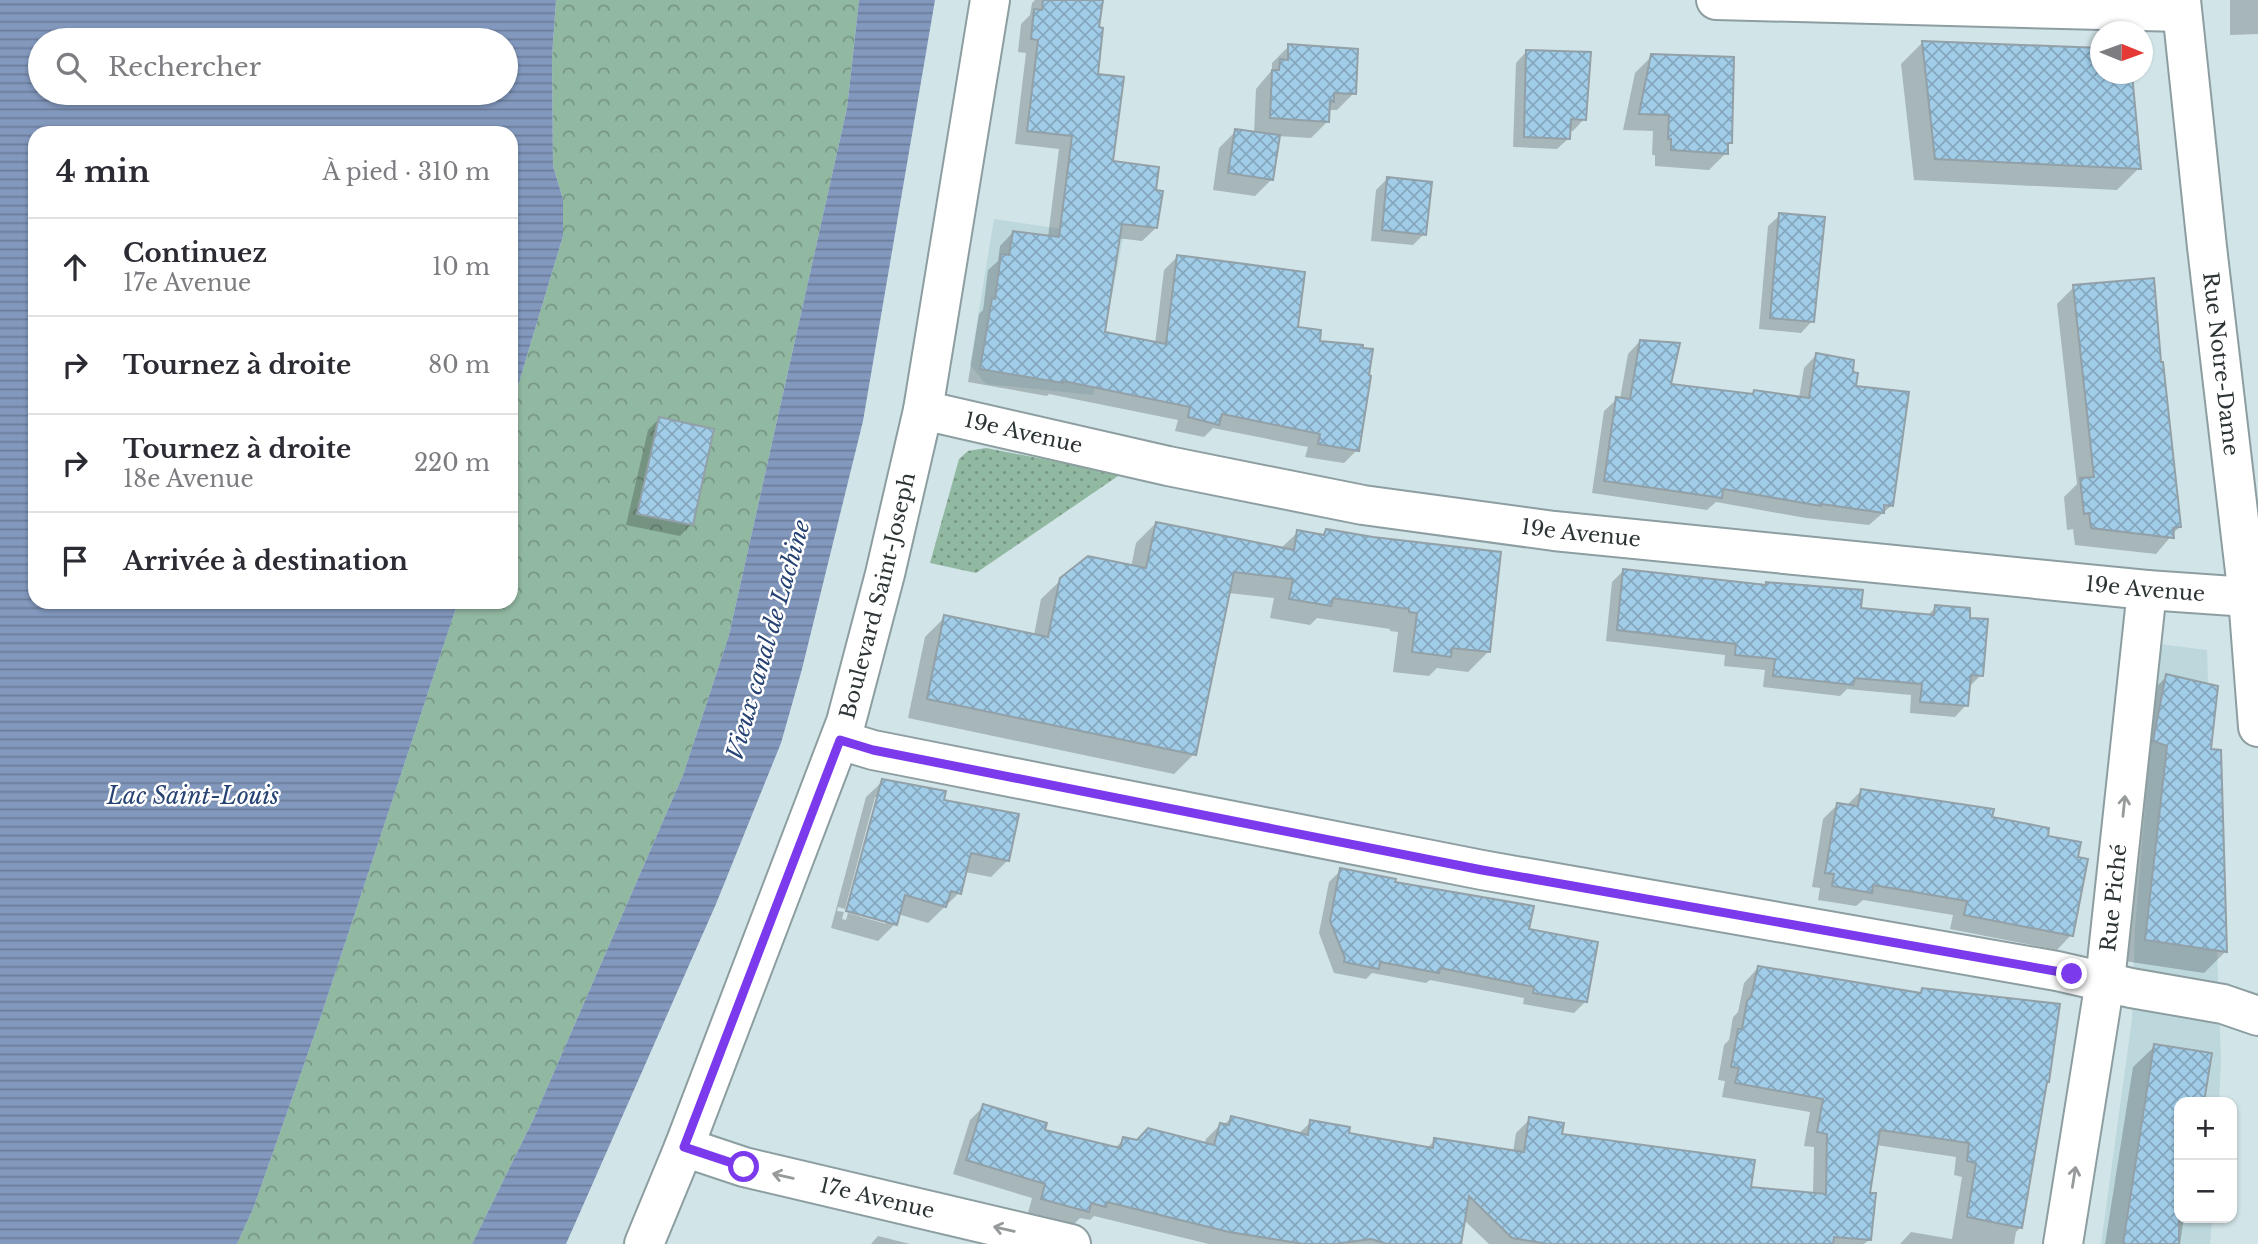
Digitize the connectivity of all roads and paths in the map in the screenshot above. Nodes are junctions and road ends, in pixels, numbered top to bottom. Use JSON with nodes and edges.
{"nodes":[{"id":1,"x":990,"y":0,"type":"edge"},
{"id":2,"x":1716,"y":0,"type":"edge"},
{"id":3,"x":2181,"y":6,"type":"edge"},
{"id":4,"x":923,"y":410,"type":"junction"},
{"id":5,"x":2147,"y":590,"type":"junction"},
{"id":6,"x":2248,"y":597,"type":"junction"},
{"id":7,"x":2258,"y":727,"type":"edge"},
{"id":8,"x":840,"y":740,"type":"junction"},
{"id":9,"x":2105,"y":981,"type":"junction"},
{"id":10,"x":2258,"y":1016,"type":"edge"},
{"id":11,"x":684,"y":1147,"type":"junction"},
{"id":12,"x":644,"y":1244,"type":"edge"},
{"id":13,"x":1071,"y":1244,"type":"edge"},
{"id":14,"x":2063,"y":1244,"type":"edge"}],
"edges":[{"from":1,"to":4,"type":"street","name":"Boulevard Saint-Joseph"},
{"from":2,"to":3,"type":"street"},
{"from":3,"to":6,"type":"street","name":"Rue Notre-Dame"},
{"from":4,"to":5,"type":"street","name":"19e Avenue"},
{"from":4,"to":8,"type":"street","name":"Boulevard Saint-Joseph"},
{"from":5,"to":6,"type":"street","name":"19e Avenue"},
{"from":9,"to":5,"type":"street","name":"Rue Piché","one_way":true},
{"from":6,"to":7,"type":"street","name":"Rue Notre-Dame"},
{"from":8,"to":9,"type":"street"},
{"from":8,"to":11,"type":"street","name":"Boulevard Saint-Joseph"},
{"from":9,"to":10,"type":"street"},
{"from":14,"to":9,"type":"street","name":"Rue Piché","one_way":true},
{"from":11,"to":12,"type":"street","name":"Boulevard Saint-Joseph"},
{"from":13,"to":11,"type":"street","name":"17e Avenue","one_way":true}]}
